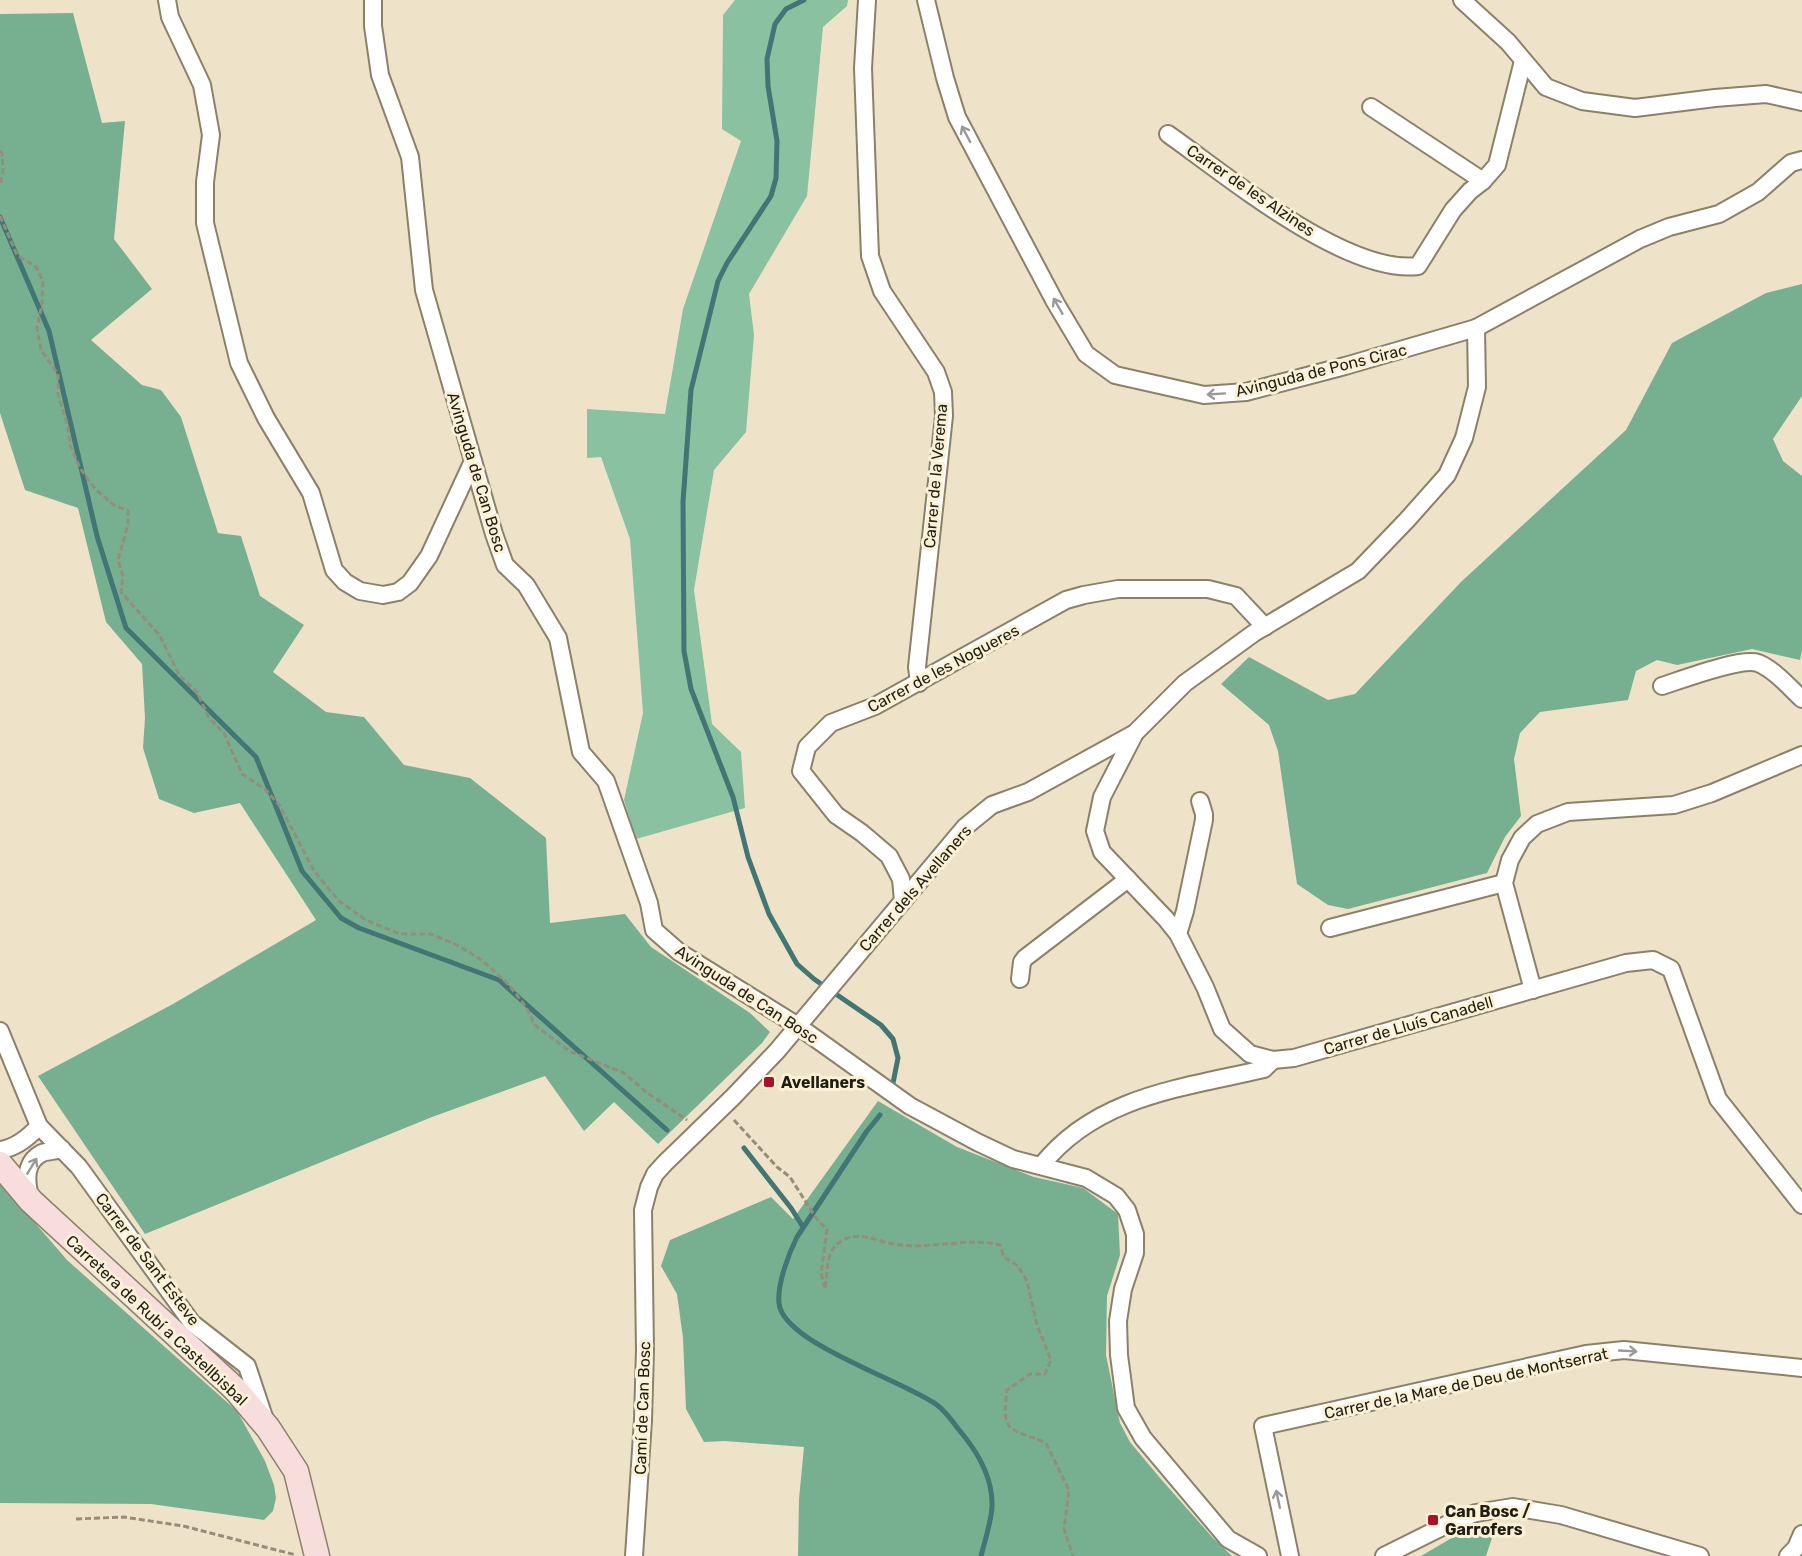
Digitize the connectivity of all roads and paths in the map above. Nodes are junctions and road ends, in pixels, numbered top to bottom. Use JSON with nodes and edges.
{"nodes":[{"id":1,"x":167,"y":0,"type":"edge"},
{"id":2,"x":373,"y":0,"type":"edge"},
{"id":3,"x":867,"y":0,"type":"edge"},
{"id":4,"x":926,"y":0,"type":"edge"},
{"id":5,"x":1462,"y":0,"type":"edge"},
{"id":6,"x":1523,"y":61,"type":"junction"},
{"id":7,"x":1802,"y":102,"type":"edge"},
{"id":8,"x":1371,"y":107,"type":"dead end"},
{"id":9,"x":1168,"y":134,"type":"dead end"},
{"id":10,"x":0,"y":151,"type":"edge"},
{"id":11,"x":1802,"y":160,"type":"edge"},
{"id":12,"x":1484,"y":181,"type":"junction"},
{"id":13,"x":0,"y":186,"type":"edge"},
{"id":14,"x":0,"y":216,"type":"edge"},
{"id":15,"x":1476,"y":328,"type":"junction"},
{"id":16,"x":473,"y":461,"type":"junction"},
{"id":17,"x":1265,"y":627,"type":"junction"},
{"id":18,"x":919,"y":683,"type":"junction"},
{"id":19,"x":1662,"y":686,"type":"dead end"},
{"id":20,"x":1802,"y":699,"type":"edge"},
{"id":21,"x":1135,"y":733,"type":"junction"},
{"id":22,"x":1802,"y":754,"type":"edge"},
{"id":23,"x":1200,"y":801,"type":"dead end"},
{"id":24,"x":1128,"y":879,"type":"junction"},
{"id":25,"x":1504,"y":883,"type":"junction"},
{"id":26,"x":903,"y":901,"type":"junction"},
{"id":27,"x":1330,"y":928,"type":"dead end"},
{"id":28,"x":1178,"y":934,"type":"junction"},
{"id":29,"x":1020,"y":979,"type":"dead end"},
{"id":30,"x":1533,"y":990,"type":"junction"},
{"id":31,"x":798,"y":1026,"type":"junction"},
{"id":32,"x":0,"y":1031,"type":"edge"},
{"id":33,"x":1273,"y":1060,"type":"junction"},
{"id":34,"x":722,"y":1108,"type":"junction"},
{"id":35,"x":39,"y":1126,"type":"junction"},
{"id":36,"x":702,"y":1128,"type":"junction"},
{"id":37,"x":62,"y":1149,"type":"junction"},
{"id":38,"x":0,"y":1150,"type":"edge"},
{"id":39,"x":0,"y":1164,"type":"edge"},
{"id":40,"x":1041,"y":1166,"type":"junction"},
{"id":41,"x":31,"y":1201,"type":"junction"},
{"id":42,"x":1802,"y":1205,"type":"edge"},
{"id":43,"x":644,"y":1261,"type":"joint"},
{"id":44,"x":1802,"y":1368,"type":"edge"},
{"id":45,"x":268,"y":1428,"type":"junction"},
{"id":46,"x":76,"y":1520,"type":"dead end"},
{"id":47,"x":1802,"y":1534,"type":"edge"},
{"id":48,"x":300,"y":1556,"type":"edge"},
{"id":49,"x":317,"y":1556,"type":"edge"},
{"id":50,"x":634,"y":1556,"type":"edge"},
{"id":51,"x":1073,"y":1556,"type":"edge"},
{"id":52,"x":1258,"y":1556,"type":"edge"},
{"id":53,"x":1290,"y":1556,"type":"edge"},
{"id":54,"x":1384,"y":1556,"type":"edge"},
{"id":55,"x":1700,"y":1556,"type":"edge"},
{"id":56,"x":1788,"y":1556,"type":"edge"}],
"edges":[{"from":1,"to":16,"type":"street"},
{"from":2,"to":16,"type":"street","name":"Avinguda de Can Bosc"},
{"from":3,"to":18,"type":"street","name":"Carrer de la Verema"},
{"from":15,"to":4,"type":"street","name":"Avinguda de Pons Cirac","one_way":true},
{"from":5,"to":6,"type":"street"},
{"from":6,"to":7,"type":"street"},
{"from":6,"to":12,"type":"street","name":"Carrer de les Alzines"},
{"from":8,"to":12,"type":"street"},
{"from":9,"to":12,"type":"street","name":"Carrer de les Alzines"},
{"from":10,"to":13,"type":"path"},
{"from":11,"to":15,"type":"street","name":"Avinguda de Pons Cirac"},
{"from":14,"to":36,"type":"path"},
{"from":15,"to":17,"type":"street","name":"Carrer dels Avellaners"},
{"from":16,"to":31,"type":"street","name":"Avinguda de Can Bosc"},
{"from":17,"to":18,"type":"street","name":"Carrer de les Nogueres"},
{"from":17,"to":21,"type":"street","name":"Carrer dels Avellaners"},
{"from":18,"to":26,"type":"street","name":"Carrer de les Nogueres"},
{"from":19,"to":20,"type":"street"},
{"from":21,"to":24,"type":"street","name":"Carrer de Lluís Canadell"},
{"from":21,"to":26,"type":"street","name":"Carrer dels Avellaners"},
{"from":22,"to":25,"type":"street"},
{"from":23,"to":28,"type":"street"},
{"from":24,"to":28,"type":"street","name":"Carrer de Lluís Canadell"},
{"from":24,"to":29,"type":"street"},
{"from":25,"to":27,"type":"street"},
{"from":25,"to":30,"type":"street"},
{"from":26,"to":31,"type":"street","name":"Carrer dels Avellaners"},
{"from":28,"to":33,"type":"street","name":"Carrer de Lluís Canadell"},
{"from":30,"to":33,"type":"street","name":"Carrer de Lluís Canadell"},
{"from":30,"to":42,"type":"street","name":"Carrer de Lluís Canadell"},
{"from":31,"to":34,"type":"street","name":"Carrer dels Avellaners"},
{"from":31,"to":40,"type":"street","name":"Avinguda de Can Bosc"},
{"from":32,"to":35,"type":"street","name":"Carrer de Sant Esteve"},
{"from":33,"to":40,"type":"street"},
{"from":34,"to":36,"type":"street","name":"Carrer dels Avellaners"},
{"from":34,"to":51,"type":"path"},
{"from":35,"to":37,"type":"street","name":"Carrer de Sant Esteve"},
{"from":35,"to":38,"type":"street"},
{"from":36,"to":43,"type":"street","name":"Carrer dels Avellaners"},
{"from":41,"to":37,"type":"street","one_way":true},
{"from":37,"to":45,"type":"street","name":"Carrer de Sant Esteve"},
{"from":39,"to":41,"type":"street","name":"Carretera de Rubí a Castellbisbal"},
{"from":40,"to":52,"type":"street","name":"Avinguda de Can Bosc"},
{"from":41,"to":45,"type":"street","name":"Carretera de Rubí a Castellbisbal"},
{"from":43,"to":50,"type":"street","name":"Camí de Can Bosc"},
{"from":53,"to":44,"type":"street","name":"Carrer de la Mare de Deu de Montserrat","one_way":true},
{"from":45,"to":49,"type":"street","name":"Carretera de Rubí a Castellbisbal"},
{"from":46,"to":48,"type":"path"},
{"from":47,"to":56,"type":"street"},
{"from":54,"to":55,"type":"street"}]}
